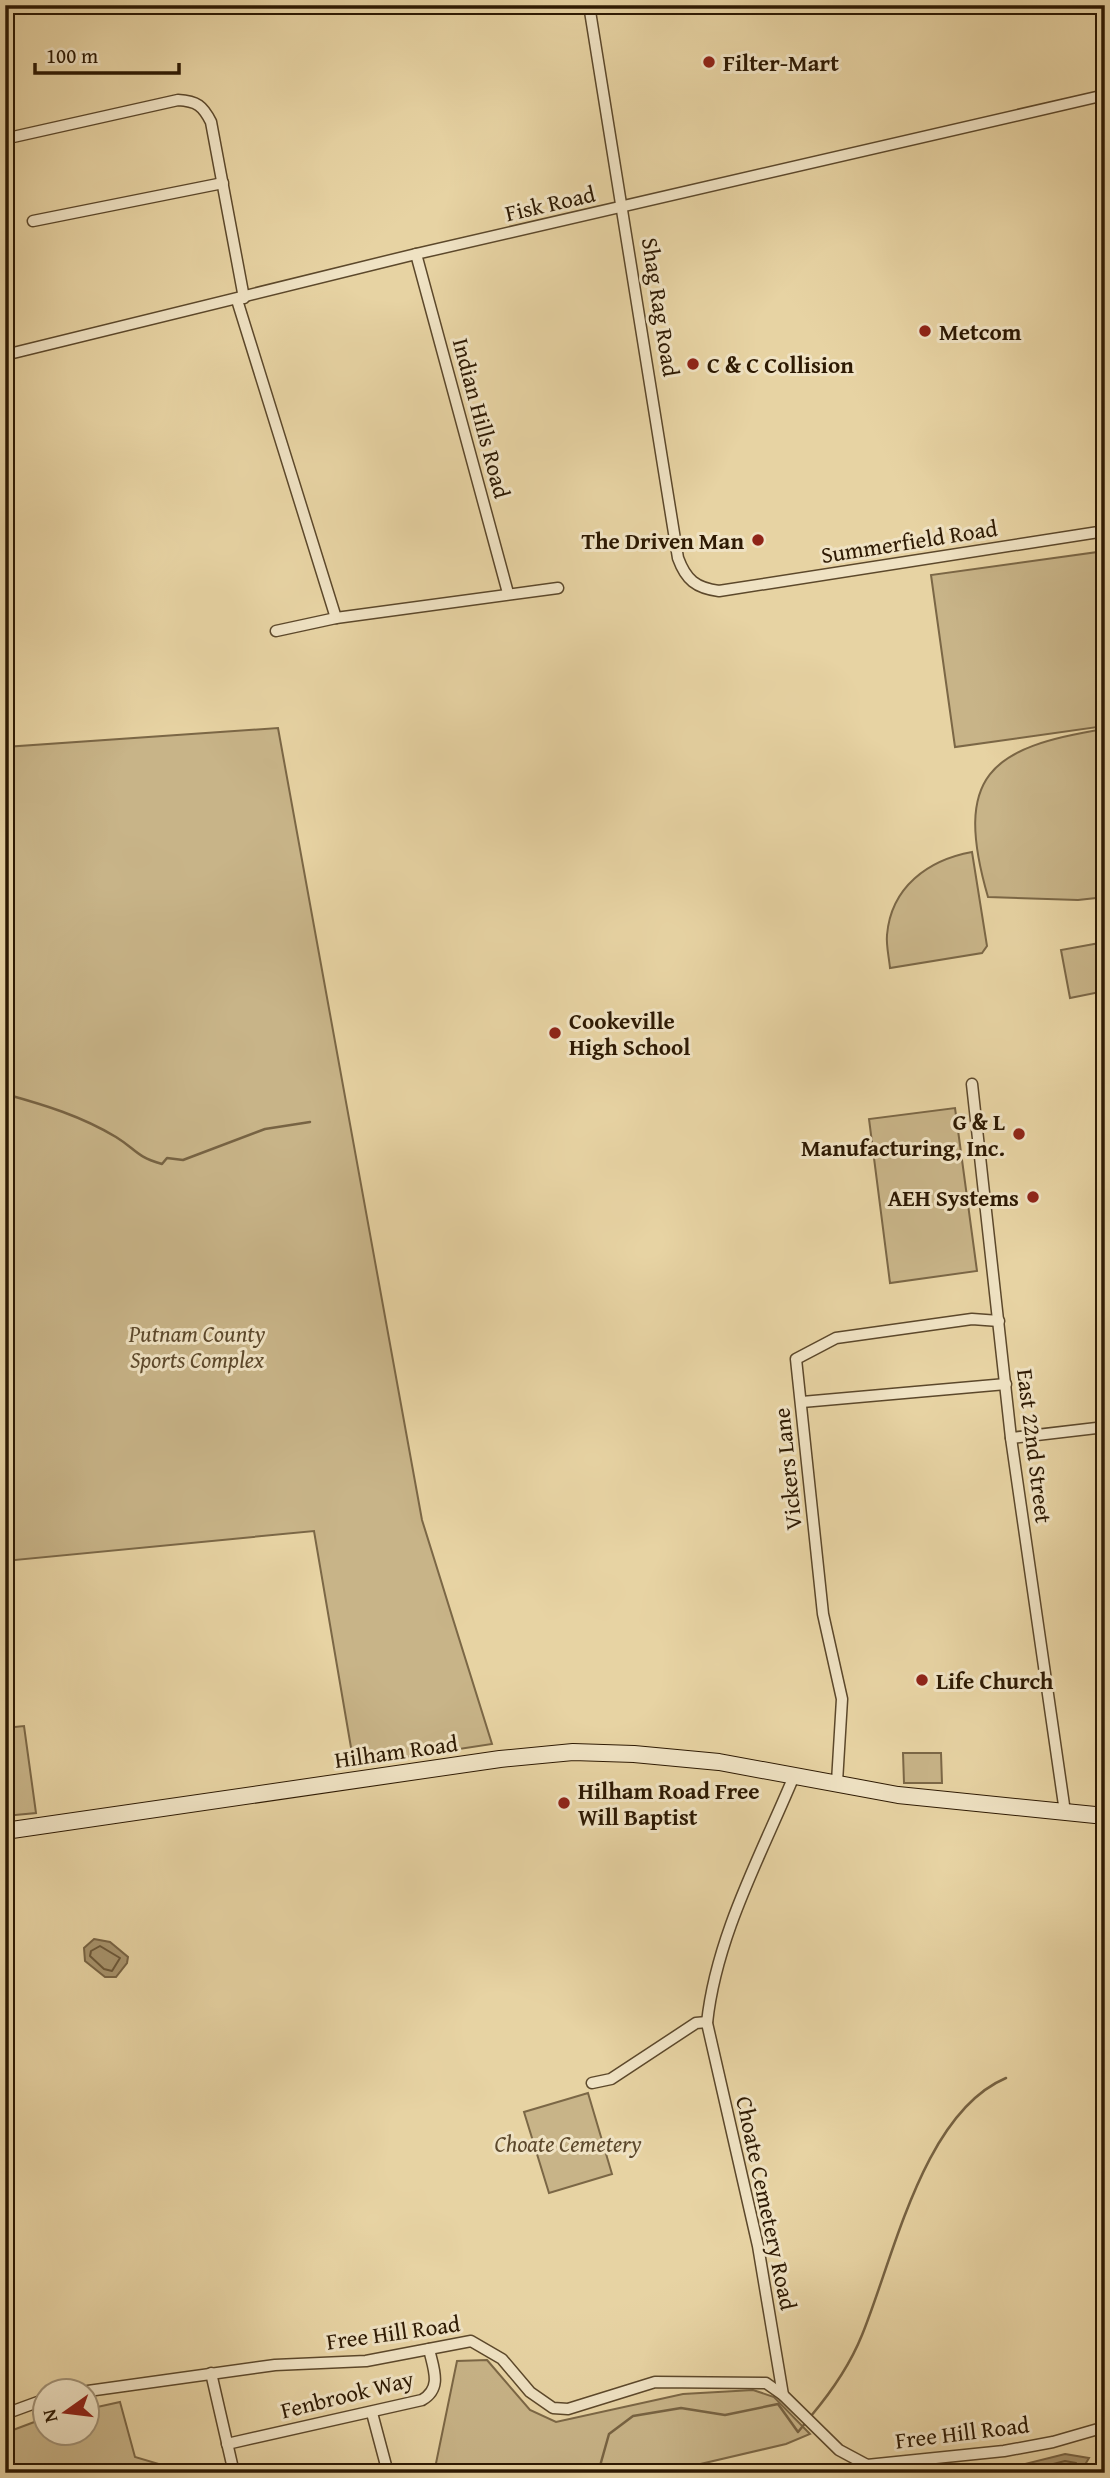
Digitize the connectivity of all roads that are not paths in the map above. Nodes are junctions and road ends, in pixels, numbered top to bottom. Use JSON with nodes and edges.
{"nodes":[{"id":1,"x":589,"y":5,"type":"edge"},
{"id":2,"x":1105,"y":95,"type":"edge"},
{"id":3,"x":13,"y":137,"type":"dead end"},
{"id":4,"x":223,"y":183,"type":"junction"},
{"id":5,"x":624,"y":207,"type":"junction"},
{"id":6,"x":33,"y":221,"type":"dead end"},
{"id":7,"x":416,"y":254,"type":"junction"},
{"id":8,"x":241,"y":299,"type":"junction"},
{"id":9,"x":5,"y":355,"type":"edge"},
{"id":10,"x":1105,"y":531,"type":"edge"},
{"id":11,"x":558,"y":588,"type":"dead end"},
{"id":12,"x":719,"y":591,"type":"joint"},
{"id":13,"x":508,"y":593,"type":"junction"},
{"id":14,"x":336,"y":618,"type":"junction"},
{"id":15,"x":276,"y":631,"type":"dead end"},
{"id":16,"x":972,"y":1084,"type":"dead end"},
{"id":17,"x":999,"y":1321,"type":"junction"},
{"id":18,"x":1006,"y":1384,"type":"junction"},
{"id":19,"x":802,"y":1402,"type":"junction"},
{"id":20,"x":1105,"y":1427,"type":"edge"},
{"id":21,"x":1011,"y":1438,"type":"junction"},
{"id":22,"x":794,"y":1776,"type":"junction"},
{"id":23,"x":837,"y":1782,"type":"junction"},
{"id":24,"x":1065,"y":1812,"type":"junction"},
{"id":25,"x":1105,"y":1816,"type":"edge"},
{"id":26,"x":5,"y":1831,"type":"edge"},
{"id":27,"x":707,"y":2022,"type":"junction"},
{"id":28,"x":592,"y":2082,"type":"dead end"},
{"id":29,"x":429,"y":2349,"type":"junction"},
{"id":30,"x":211,"y":2373,"type":"junction"},
{"id":31,"x":102,"y":2389,"type":"edge"},
{"id":32,"x":783,"y":2395,"type":"junction"},
{"id":33,"x":32,"y":2404,"type":"edge"},
{"id":34,"x":372,"y":2413,"type":"junction"},
{"id":35,"x":5,"y":2414,"type":"edge"},
{"id":36,"x":1105,"y":2427,"type":"edge"},
{"id":37,"x":227,"y":2444,"type":"junction"},
{"id":38,"x":868,"y":2469,"type":"edge"},
{"id":39,"x":234,"y":2473,"type":"edge"},
{"id":40,"x":387,"y":2473,"type":"edge"}],
"edges":[{"from":1,"to":5,"type":"street","name":"Shag Rag Road"},
{"from":2,"to":5,"type":"street","name":"Fisk Road"},
{"from":3,"to":4,"type":"street"},
{"from":4,"to":6,"type":"street"},
{"from":4,"to":8,"type":"street"},
{"from":5,"to":7,"type":"street","name":"Fisk Road"},
{"from":5,"to":12,"type":"street","name":"Shag Rag Road"},
{"from":7,"to":8,"type":"street","name":"Fisk Road"},
{"from":7,"to":13,"type":"street","name":"Indian Hills Road"},
{"from":8,"to":9,"type":"street","name":"Fisk Road"},
{"from":8,"to":14,"type":"street"},
{"from":10,"to":12,"type":"street","name":"Summerfield Road"},
{"from":11,"to":13,"type":"street"},
{"from":13,"to":14,"type":"street"},
{"from":14,"to":15,"type":"street"},
{"from":16,"to":17,"type":"street","name":"East 22nd Street"},
{"from":17,"to":18,"type":"street","name":"East 22nd Street"},
{"from":17,"to":19,"type":"street","name":"Vickers Lane"},
{"from":18,"to":19,"type":"street"},
{"from":18,"to":21,"type":"street","name":"East 22nd Street"},
{"from":19,"to":23,"type":"street","name":"Vickers Lane"},
{"from":20,"to":21,"type":"street"},
{"from":21,"to":24,"type":"street","name":"East 22nd Street"},
{"from":22,"to":23,"type":"main road","name":"Hilham Road"},
{"from":22,"to":26,"type":"main road","name":"Hilham Road"},
{"from":22,"to":27,"type":"street","name":"Choate Cemetery Road"},
{"from":23,"to":24,"type":"main road","name":"Hilham Road"},
{"from":24,"to":25,"type":"main road","name":"Hilham Road"},
{"from":27,"to":28,"type":"street"},
{"from":27,"to":32,"type":"street","name":"Choate Cemetery Road"},
{"from":29,"to":30,"type":"street","name":"Free Hill Road"},
{"from":29,"to":32,"type":"street","name":"Free Hill Road"},
{"from":29,"to":34,"type":"street","name":"Fenbrook Way"},
{"from":30,"to":31,"type":"street","name":"Free Hill Road"},
{"from":30,"to":37,"type":"street"},
{"from":32,"to":38,"type":"street","name":"Free Hill Road"},
{"from":33,"to":35,"type":"street"},
{"from":34,"to":37,"type":"street","name":"Fenbrook Way"},
{"from":34,"to":40,"type":"street"},
{"from":36,"to":38,"type":"street","name":"Free Hill Road"},
{"from":37,"to":39,"type":"street"}]}
